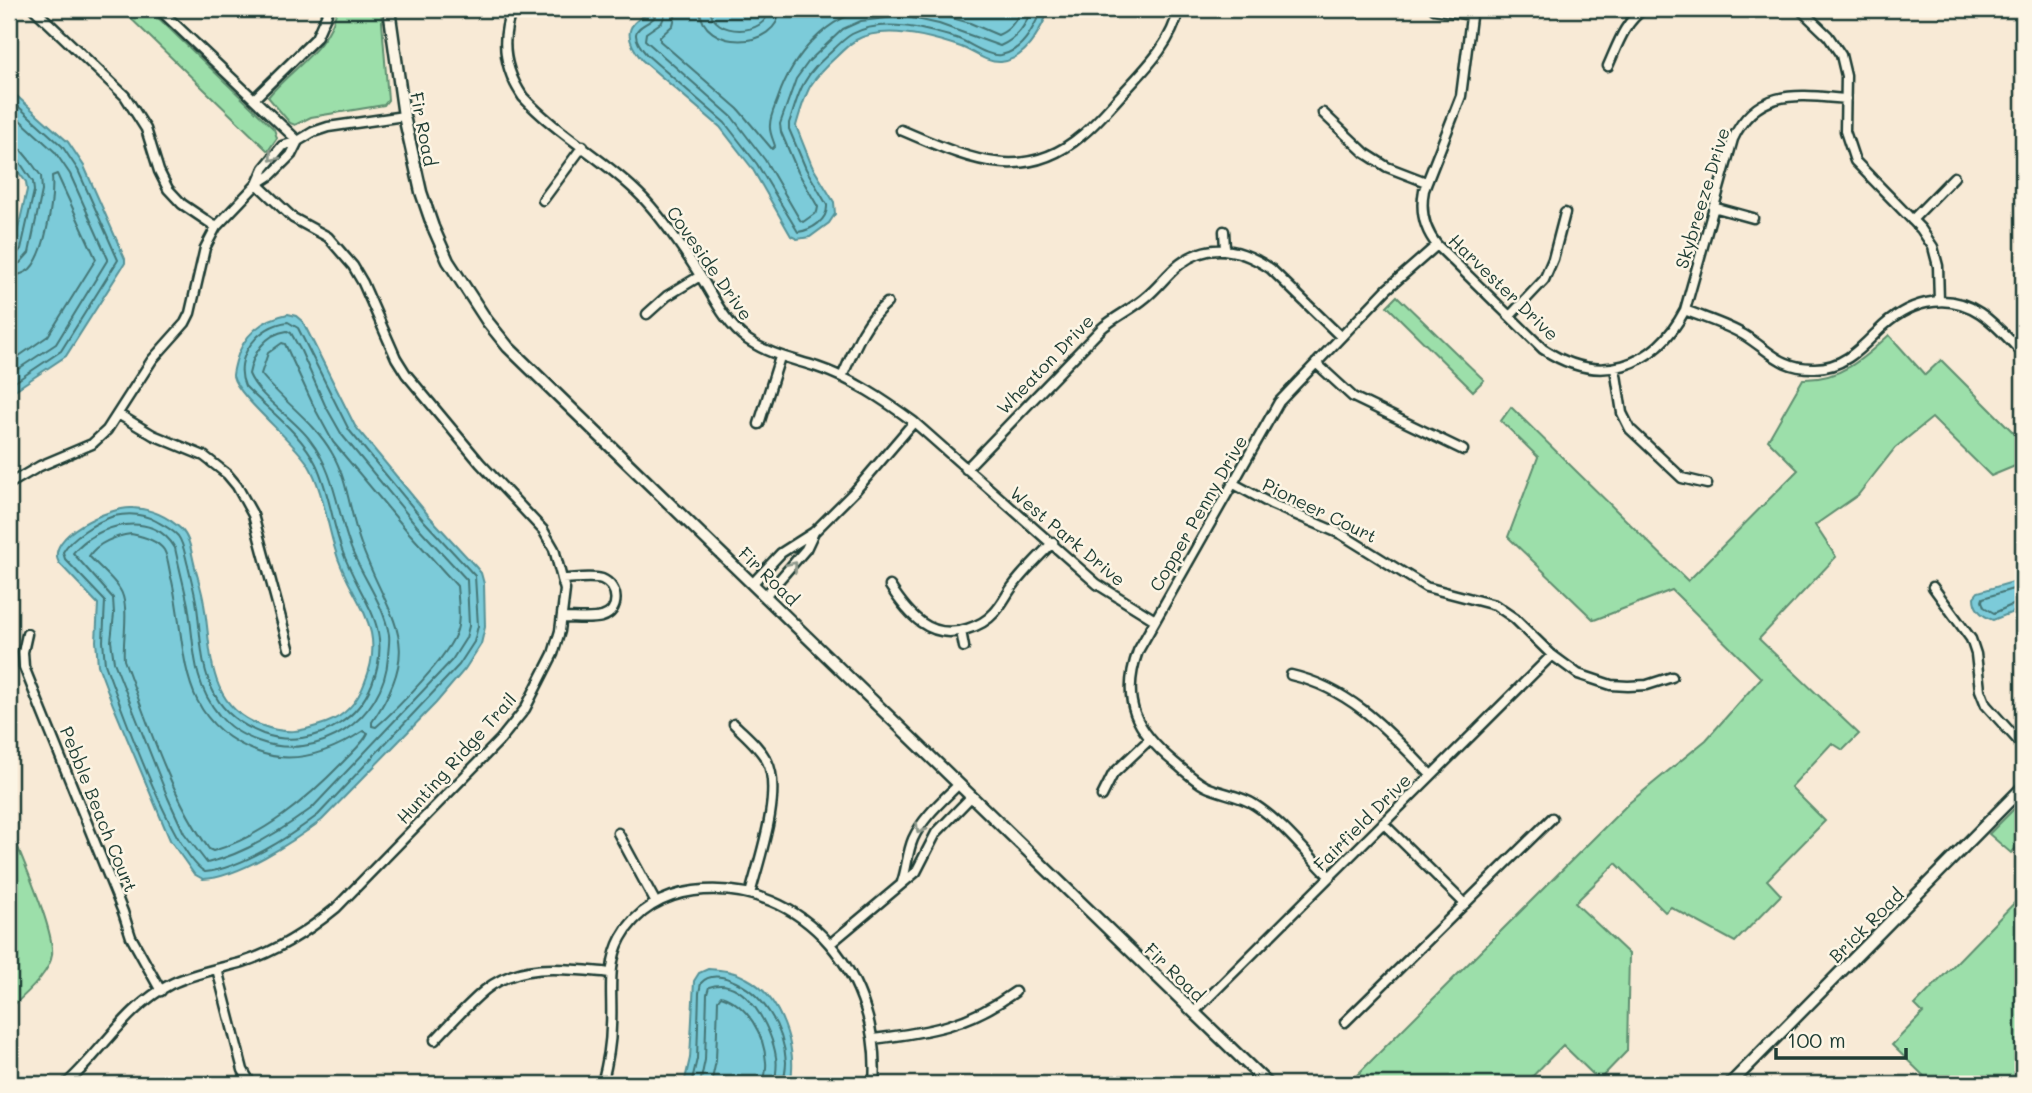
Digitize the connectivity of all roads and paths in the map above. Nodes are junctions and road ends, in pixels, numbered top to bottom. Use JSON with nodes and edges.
{"nodes":[{"id":1,"x":34,"y":9,"type":"edge"},
{"id":2,"x":159,"y":9,"type":"edge"},
{"id":3,"x":330,"y":9,"type":"edge"},
{"id":4,"x":389,"y":9,"type":"edge"},
{"id":5,"x":512,"y":9,"type":"edge"},
{"id":6,"x":1179,"y":9,"type":"edge"},
{"id":7,"x":1434,"y":9,"type":"edge"},
{"id":8,"x":1644,"y":9,"type":"edge"},
{"id":9,"x":2016,"y":9,"type":"edge"},
{"id":10,"x":1803,"y":10,"type":"edge"},
{"id":11,"x":1472,"y":12,"type":"edge"},
{"id":12,"x":2023,"y":16,"type":"edge"},
{"id":13,"x":1608,"y":66,"type":"dead end"},
{"id":14,"x":254,"y":99,"type":"junction"},
{"id":15,"x":1846,"y":99,"type":"junction"},
{"id":16,"x":1323,"y":113,"type":"dead end"},
{"id":17,"x":404,"y":116,"type":"junction"},
{"id":18,"x":901,"y":130,"type":"dead end"},
{"id":19,"x":298,"y":141,"type":"junction"},
{"id":20,"x":583,"y":146,"type":"junction"},
{"id":21,"x":1954,"y":177,"type":"dead end"},
{"id":22,"x":1426,"y":183,"type":"junction"},
{"id":23,"x":257,"y":184,"type":"junction"},
{"id":24,"x":543,"y":200,"type":"dead end"},
{"id":25,"x":1713,"y":207,"type":"junction"},
{"id":26,"x":1565,"y":213,"type":"dead end"},
{"id":27,"x":1753,"y":218,"type":"dead end"},
{"id":28,"x":1912,"y":220,"type":"junction"},
{"id":29,"x":216,"y":227,"type":"junction"},
{"id":30,"x":1224,"y":231,"type":"dead end"},
{"id":31,"x":1437,"y":245,"type":"junction"},
{"id":32,"x":1225,"y":248,"type":"junction"},
{"id":33,"x":700,"y":276,"type":"junction"},
{"id":34,"x":1939,"y":301,"type":"junction"},
{"id":35,"x":887,"y":303,"type":"dead end"},
{"id":36,"x":1685,"y":310,"type":"junction"},
{"id":37,"x":647,"y":314,"type":"dead end"},
{"id":38,"x":1510,"y":316,"type":"junction"},
{"id":39,"x":2023,"y":332,"type":"edge"},
{"id":40,"x":1341,"y":337,"type":"junction"},
{"id":41,"x":2013,"y":343,"type":"junction"},
{"id":42,"x":2023,"y":354,"type":"edge"},
{"id":43,"x":780,"y":357,"type":"junction"},
{"id":44,"x":1316,"y":363,"type":"junction"},
{"id":45,"x":1615,"y":368,"type":"junction"},
{"id":46,"x":842,"y":377,"type":"junction"},
{"id":47,"x":118,"y":414,"type":"junction"},
{"id":48,"x":914,"y":422,"type":"junction"},
{"id":49,"x":759,"y":424,"type":"dead end"},
{"id":50,"x":1463,"y":450,"type":"dead end"},
{"id":51,"x":965,"y":469,"type":"junction"},
{"id":52,"x":9,"y":484,"type":"edge"},
{"id":53,"x":1234,"y":484,"type":"junction"},
{"id":54,"x":1707,"y":484,"type":"dead end"},
{"id":55,"x":814,"y":532,"type":"junction"},
{"id":56,"x":1053,"y":542,"type":"junction"},
{"id":57,"x":562,"y":579,"type":"junction"},
{"id":58,"x":753,"y":583,"type":"junction"},
{"id":59,"x":890,"y":586,"type":"dead end"},
{"id":60,"x":1933,"y":587,"type":"dead end"},
{"id":61,"x":766,"y":596,"type":"junction"},
{"id":62,"x":563,"y":618,"type":"junction"},
{"id":63,"x":1155,"y":620,"type":"junction"},
{"id":64,"x":961,"y":631,"type":"junction"},
{"id":65,"x":27,"y":634,"type":"dead end"},
{"id":66,"x":964,"y":647,"type":"dead end"},
{"id":67,"x":289,"y":648,"type":"dead end"},
{"id":68,"x":1552,"y":655,"type":"junction"},
{"id":69,"x":1291,"y":675,"type":"dead end"},
{"id":70,"x":1672,"y":677,"type":"dead end"},
{"id":71,"x":734,"y":724,"type":"dead end"},
{"id":72,"x":1149,"y":740,"type":"junction"},
{"id":73,"x":2023,"y":746,"type":"edge"},
{"id":74,"x":1431,"y":775,"type":"junction"},
{"id":75,"x":959,"y":784,"type":"junction"},
{"id":76,"x":2023,"y":787,"type":"edge"},
{"id":77,"x":1102,"y":796,"type":"dead end"},
{"id":78,"x":971,"y":797,"type":"junction"},
{"id":79,"x":1552,"y":818,"type":"dead end"},
{"id":80,"x":1383,"y":823,"type":"junction"},
{"id":81,"x":618,"y":833,"type":"dead end"},
{"id":82,"x":1329,"y":876,"type":"junction"},
{"id":83,"x":901,"y":885,"type":"junction"},
{"id":84,"x":750,"y":894,"type":"junction"},
{"id":85,"x":656,"y":903,"type":"junction"},
{"id":86,"x":1465,"y":904,"type":"junction"},
{"id":87,"x":831,"y":944,"type":"junction"},
{"id":88,"x":218,"y":969,"type":"junction"},
{"id":89,"x":611,"y":974,"type":"junction"},
{"id":90,"x":161,"y":991,"type":"junction"},
{"id":91,"x":1015,"y":992,"type":"dead end"},
{"id":92,"x":1194,"y":1012,"type":"junction"},
{"id":93,"x":1345,"y":1022,"type":"dead end"},
{"id":94,"x":873,"y":1039,"type":"junction"},
{"id":95,"x":435,"y":1040,"type":"dead end"},
{"id":96,"x":66,"y":1084,"type":"edge"},
{"id":97,"x":251,"y":1084,"type":"edge"},
{"id":98,"x":603,"y":1084,"type":"edge"},
{"id":99,"x":874,"y":1084,"type":"edge"},
{"id":100,"x":1268,"y":1084,"type":"edge"},
{"id":101,"x":1730,"y":1084,"type":"edge"}],
"edges":[{"from":1,"to":29,"type":"street"},
{"from":2,"to":14,"type":"street"},
{"from":3,"to":14,"type":"street"},
{"from":4,"to":17,"type":"street","name":"Fir Road"},
{"from":5,"to":20,"type":"street","name":"Coveside Drive"},
{"from":6,"to":18,"type":"street"},
{"from":7,"to":11,"type":"street"},
{"from":8,"to":13,"type":"street"},
{"from":9,"to":12,"type":"street"},
{"from":10,"to":15,"type":"street"},
{"from":11,"to":22,"type":"street","name":"Harvester Drive"},
{"from":14,"to":19,"type":"street"},
{"from":15,"to":25,"type":"street","name":"Skybreeze Drive"},
{"from":15,"to":28,"type":"street"},
{"from":16,"to":22,"type":"street"},
{"from":17,"to":19,"type":"street"},
{"from":17,"to":58,"type":"street","name":"Fir Road"},
{"from":19,"to":23,"type":"street"},
{"from":20,"to":24,"type":"street"},
{"from":20,"to":33,"type":"street","name":"Coveside Drive"},
{"from":21,"to":28,"type":"street"},
{"from":22,"to":31,"type":"street","name":"Harvester Drive"},
{"from":23,"to":29,"type":"street"},
{"from":23,"to":57,"type":"street","name":"Hunting Ridge Trail"},
{"from":25,"to":27,"type":"street"},
{"from":25,"to":36,"type":"street","name":"Skybreeze Drive"},
{"from":26,"to":38,"type":"street"},
{"from":28,"to":34,"type":"street"},
{"from":29,"to":47,"type":"street"},
{"from":30,"to":32,"type":"street"},
{"from":31,"to":38,"type":"street","name":"Harvester Drive"},
{"from":31,"to":40,"type":"street","name":"Copper Penny Drive"},
{"from":32,"to":40,"type":"street"},
{"from":32,"to":51,"type":"street","name":"Wheaton Drive"},
{"from":33,"to":37,"type":"street"},
{"from":33,"to":43,"type":"street","name":"Coveside Drive"},
{"from":34,"to":36,"type":"street"},
{"from":34,"to":41,"type":"street"},
{"from":35,"to":46,"type":"street"},
{"from":36,"to":45,"type":"street","name":"Harvester Drive"},
{"from":38,"to":45,"type":"street","name":"Harvester Drive"},
{"from":39,"to":41,"type":"street"},
{"from":40,"to":44,"type":"street","name":"Copper Penny Drive"},
{"from":41,"to":42,"type":"street"},
{"from":43,"to":46,"type":"street","name":"Coveside Drive"},
{"from":43,"to":49,"type":"street"},
{"from":44,"to":50,"type":"street"},
{"from":44,"to":53,"type":"street","name":"Copper Penny Drive"},
{"from":45,"to":54,"type":"street"},
{"from":46,"to":48,"type":"street","name":"Coveside Drive"},
{"from":47,"to":52,"type":"street"},
{"from":47,"to":67,"type":"street"},
{"from":48,"to":51,"type":"street","name":"Coveside Drive"},
{"from":48,"to":55,"type":"street"},
{"from":51,"to":56,"type":"street","name":"West Park Drive"},
{"from":53,"to":63,"type":"street","name":"Copper Penny Drive"},
{"from":53,"to":68,"type":"street","name":"Pioneer Court"},
{"from":55,"to":58,"type":"street"},
{"from":61,"to":55,"type":"street","one_way":true},
{"from":56,"to":63,"type":"street","name":"West Park Drive"},
{"from":56,"to":64,"type":"street"},
{"from":57,"to":62,"type":"street","name":"Hunting Ridge Trail"},
{"from":57,"to":62,"type":"street"},
{"from":58,"to":61,"type":"street","name":"Fir Road"},
{"from":59,"to":64,"type":"street"},
{"from":60,"to":73,"type":"street"},
{"from":61,"to":75,"type":"street","name":"Fir Road"},
{"from":62,"to":88,"type":"street","name":"Hunting Ridge Trail"},
{"from":63,"to":72,"type":"street","name":"Copper Penny Drive"},
{"from":64,"to":66,"type":"street"},
{"from":65,"to":90,"type":"street","name":"Pebble Beach Court"},
{"from":68,"to":70,"type":"street","name":"Pioneer Court"},
{"from":68,"to":74,"type":"street","name":"Fairfield Drive"},
{"from":69,"to":74,"type":"street"},
{"from":71,"to":84,"type":"street"},
{"from":72,"to":77,"type":"street"},
{"from":72,"to":82,"type":"street"},
{"from":74,"to":80,"type":"street","name":"Fairfield Drive"},
{"from":75,"to":78,"type":"street","name":"Fir Road"},
{"from":75,"to":83,"type":"street","one_way":true},
{"from":76,"to":101,"type":"street","name":"Brick Road"},
{"from":78,"to":83,"type":"street"},
{"from":78,"to":92,"type":"street","name":"Fir Road"},
{"from":79,"to":86,"type":"street"},
{"from":80,"to":82,"type":"street","name":"Fairfield Drive"},
{"from":80,"to":86,"type":"street"},
{"from":81,"to":85,"type":"street"},
{"from":82,"to":92,"type":"street","name":"Fairfield Drive"},
{"from":83,"to":87,"type":"street"},
{"from":84,"to":85,"type":"street"},
{"from":84,"to":87,"type":"street"},
{"from":85,"to":89,"type":"street"},
{"from":86,"to":93,"type":"street"},
{"from":87,"to":94,"type":"street"},
{"from":88,"to":90,"type":"street","name":"Hunting Ridge Trail"},
{"from":88,"to":97,"type":"street"},
{"from":89,"to":95,"type":"street"},
{"from":89,"to":98,"type":"street"},
{"from":90,"to":96,"type":"street","name":"Hunting Ridge Trail"},
{"from":91,"to":94,"type":"street"},
{"from":92,"to":100,"type":"street","name":"Fir Road"},
{"from":94,"to":99,"type":"street"}]}
